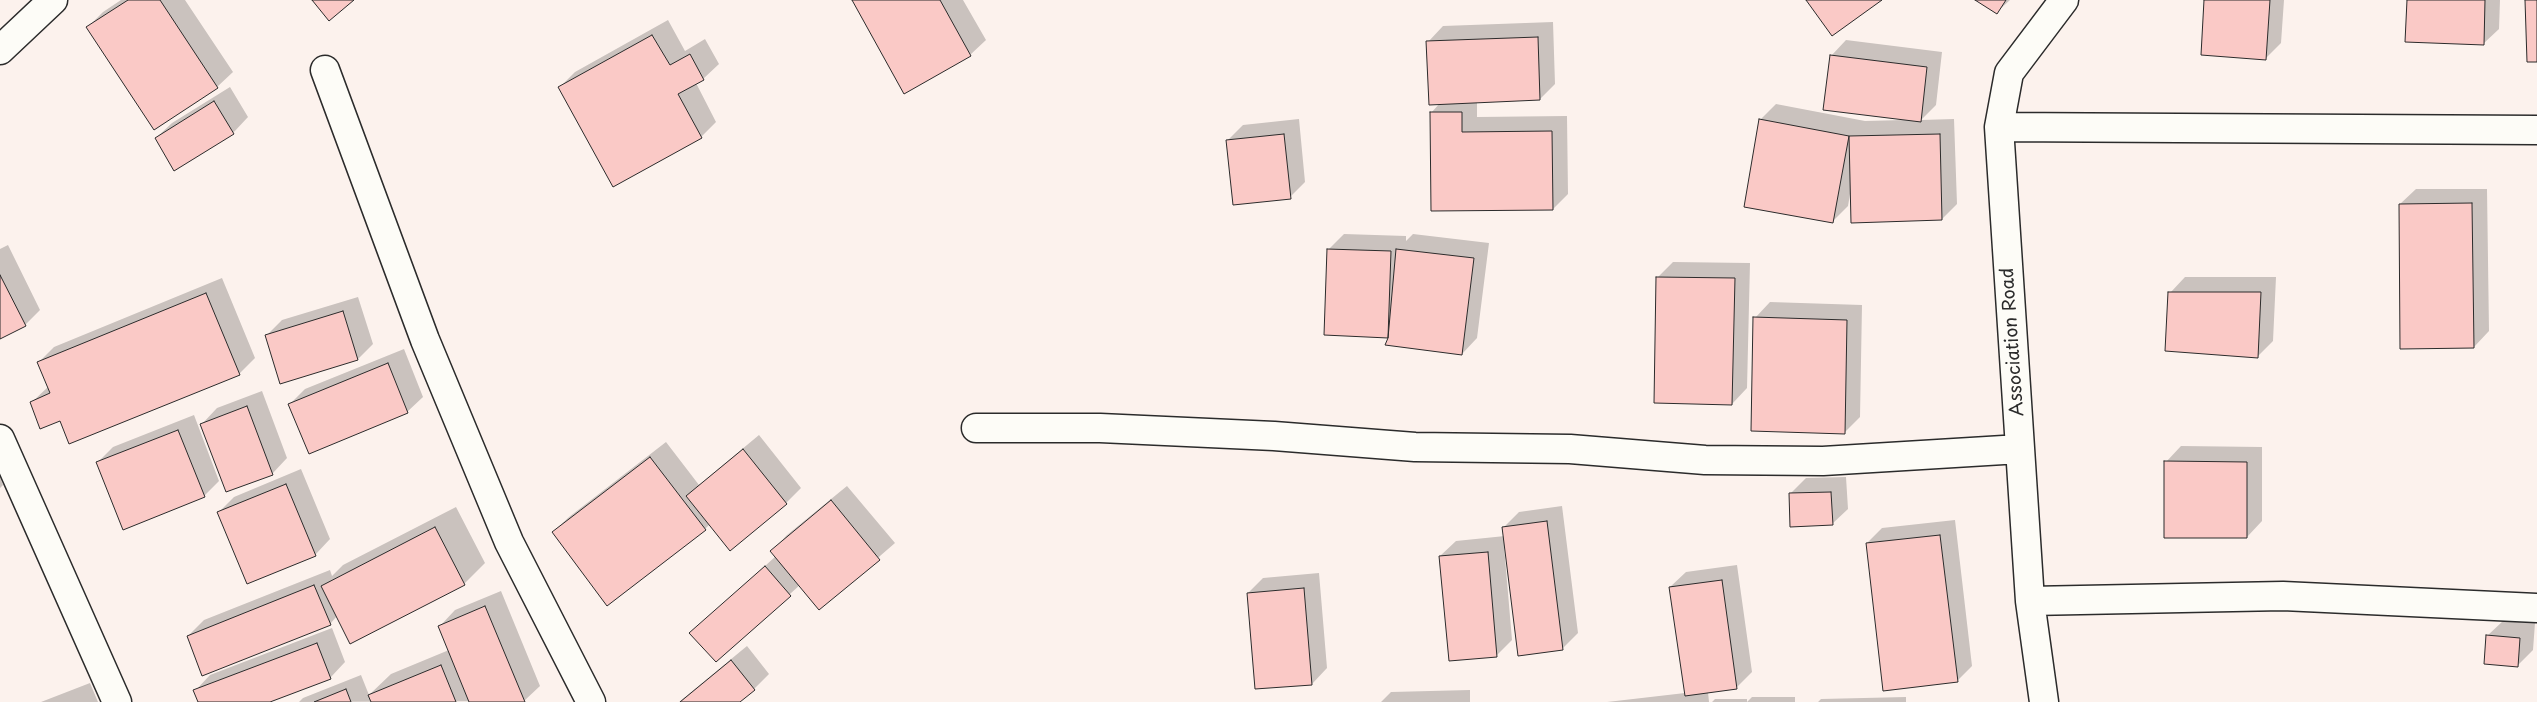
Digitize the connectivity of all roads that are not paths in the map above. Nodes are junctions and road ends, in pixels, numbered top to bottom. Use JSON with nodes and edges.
{"nodes":[{"id":1,"x":53,"y":0,"type":"edge"},
{"id":2,"x":2064,"y":0,"type":"edge"},
{"id":3,"x":0,"y":50,"type":"edge"},
{"id":4,"x":326,"y":70,"type":"dead end"},
{"id":5,"x":1999,"y":126,"type":"junction"},
{"id":6,"x":2537,"y":130,"type":"edge"},
{"id":7,"x":976,"y":428,"type":"dead end"},
{"id":8,"x":0,"y":439,"type":"edge"},
{"id":9,"x":2020,"y":449,"type":"junction"},
{"id":10,"x":2030,"y":601,"type":"junction"},
{"id":11,"x":2537,"y":608,"type":"edge"},
{"id":12,"x":117,"y":702,"type":"edge"},
{"id":13,"x":591,"y":702,"type":"edge"},
{"id":14,"x":2044,"y":702,"type":"edge"}],
"edges":[{"from":1,"to":3,"type":"street"},
{"from":2,"to":5,"type":"street","name":"Association Road"},
{"from":4,"to":13,"type":"street"},
{"from":5,"to":6,"type":"street"},
{"from":5,"to":9,"type":"street","name":"Association Road"},
{"from":7,"to":9,"type":"street"},
{"from":8,"to":12,"type":"street"},
{"from":9,"to":10,"type":"street","name":"Association Road"},
{"from":10,"to":11,"type":"street"},
{"from":10,"to":14,"type":"street","name":"Association Road"}]}
